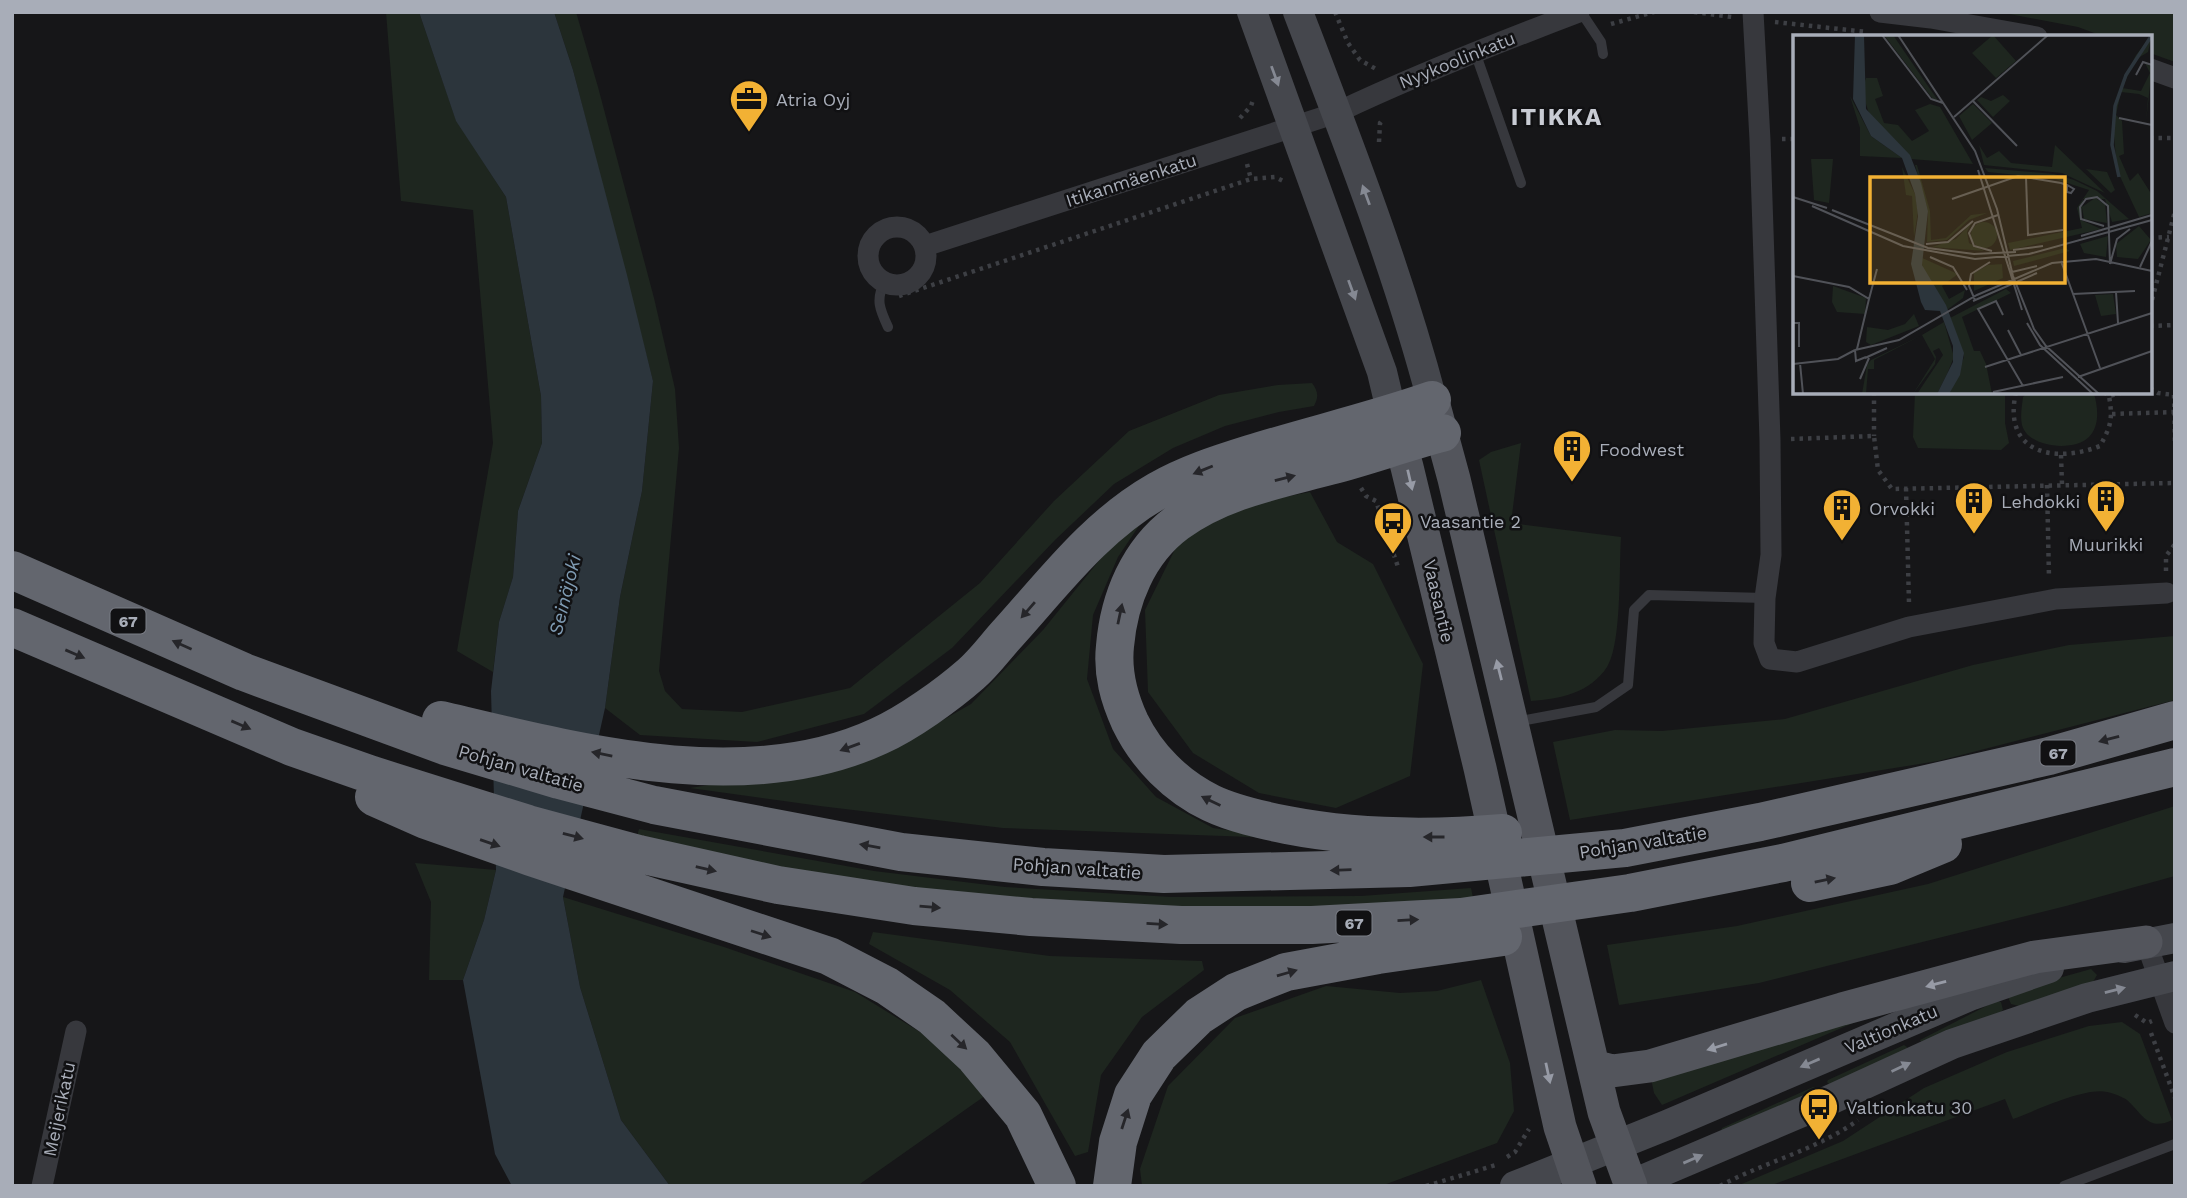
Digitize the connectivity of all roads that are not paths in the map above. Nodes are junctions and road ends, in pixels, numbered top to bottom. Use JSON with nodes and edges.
{"nodes":[{"id":1,"x":1252,"y":12,"type":"edge"},
{"id":2,"x":1298,"y":12,"type":"edge"},
{"id":3,"x":1580,"y":12,"type":"edge"},
{"id":4,"x":1753,"y":16,"type":"edge"},
{"id":5,"x":1879,"y":23,"type":"edge"},
{"id":6,"x":2026,"y":35,"type":"edge"},
{"id":7,"x":1475,"y":52,"type":"junction"},
{"id":8,"x":1603,"y":54,"type":"dead end"},
{"id":9,"x":2152,"y":70,"type":"edge"},
{"id":10,"x":2175,"y":78,"type":"edge"},
{"id":11,"x":1336,"y":113,"type":"junction"},
{"id":12,"x":1293,"y":127,"type":"junction"},
{"id":13,"x":1521,"y":183,"type":"dead end"},
{"id":14,"x":925,"y":246,"type":"junction"},
{"id":15,"x":885,"y":282,"type":"junction"},
{"id":16,"x":888,"y":327,"type":"dead end"},
{"id":17,"x":1437,"y":416,"type":"junction"},
{"id":18,"x":1396,"y":429,"type":"junction"},
{"id":19,"x":12,"y":569,"type":"edge"},
{"id":20,"x":2167,"y":593,"type":"dead end"},
{"id":21,"x":1765,"y":598,"type":"junction"},
{"id":22,"x":12,"y":626,"type":"edge"},
{"id":23,"x":2175,"y":720,"type":"edge"},
{"id":24,"x":1512,"y":723,"type":"junction"},
{"id":25,"x":447,"y":734,"type":"junction"},
{"id":26,"x":2175,"y":767,"type":"edge"},
{"id":27,"x":1939,"y":779,"type":"junction"},
{"id":28,"x":2062,"y":796,"type":"junction"},
{"id":29,"x":431,"y":807,"type":"junction"},
{"id":30,"x":2160,"y":940,"type":"edge"},
{"id":31,"x":2167,"y":978,"type":"edge"},
{"id":32,"x":2175,"y":1023,"type":"edge"},
{"id":33,"x":76,"y":1031,"type":"dead end"},
{"id":34,"x":1593,"y":1066,"type":"junction"},
{"id":35,"x":2175,"y":1144,"type":"edge"},
{"id":36,"x":1616,"y":1145,"type":"junction"},
{"id":37,"x":1576,"y":1174,"type":"edge"},
{"id":38,"x":1504,"y":1175,"type":"edge"},
{"id":39,"x":1630,"y":1185,"type":"edge"},
{"id":40,"x":42,"y":1186,"type":"edge"},
{"id":41,"x":1057,"y":1186,"type":"edge"},
{"id":42,"x":1112,"y":1186,"type":"edge"},
{"id":43,"x":2064,"y":1186,"type":"edge"}],
"edges":[{"from":1,"to":12,"type":"main road","name":"Vaasantie","one_way":true},
{"from":2,"to":11,"type":"main road"},
{"from":3,"to":7,"type":"street","name":"Nyykoolinkatu"},
{"from":3,"to":8,"type":"lane"},
{"from":4,"to":21,"type":"street"},
{"from":5,"to":6,"type":"street"},
{"from":7,"to":11,"type":"street","name":"Nyykoolinkatu"},
{"from":7,"to":13,"type":"lane"},
{"from":9,"to":10,"type":"street"},
{"from":11,"to":12,"type":"street","name":"Itikanmäenkatu"},
{"from":17,"to":11,"type":"main road","one_way":true},
{"from":12,"to":14,"type":"street","name":"Itikanmäenkatu"},
{"from":12,"to":18,"type":"main road","name":"Vaasantie","one_way":true},
{"from":14,"to":15,"type":"street"},
{"from":14,"to":15,"type":"street"},
{"from":15,"to":16,"type":"lane"},
{"from":17,"to":18,"type":"highway"},
{"from":24,"to":17,"type":"main road","one_way":true},
{"from":18,"to":25,"type":"highway","one_way":true},
{"from":27,"to":18,"type":"highway","one_way":true},
{"from":18,"to":37,"type":"main road","name":"Vaasantie","one_way":true},
{"from":25,"to":19,"type":"highway","name":"Pohjan valtatie","number":"67","one_way":true},
{"from":20,"to":21,"type":"street"},
{"from":21,"to":24,"type":"lane"},
{"from":22,"to":29,"type":"highway","one_way":true},
{"from":23,"to":27,"type":"highway","name":"Pohjan valtatie","number":"67","one_way":true},
{"from":24,"to":34,"type":"main road"},
{"from":27,"to":25,"type":"highway","name":"Pohjan valtatie","number":"67","one_way":true},
{"from":26,"to":28,"type":"highway","number":"67"},
{"from":29,"to":28,"type":"highway","number":"67","one_way":true},
{"from":42,"to":28,"type":"highway","one_way":true},
{"from":29,"to":41,"type":"highway","one_way":true},
{"from":30,"to":31,"type":"street"},
{"from":30,"to":34,"type":"main road","one_way":true},
{"from":30,"to":36,"type":"main road","name":"Valtionkatu","one_way":true},
{"from":31,"to":32,"type":"street"},
{"from":39,"to":31,"type":"main road","one_way":true},
{"from":33,"to":40,"type":"street","name":"Meijerikatu"},
{"from":34,"to":36,"type":"main road"},
{"from":35,"to":43,"type":"lane"},
{"from":36,"to":37,"type":"main road","name":"Valtionkatu"},
{"from":36,"to":39,"type":"main road"},
{"from":37,"to":38,"type":"main road","name":"Valtionkatu"}]}
